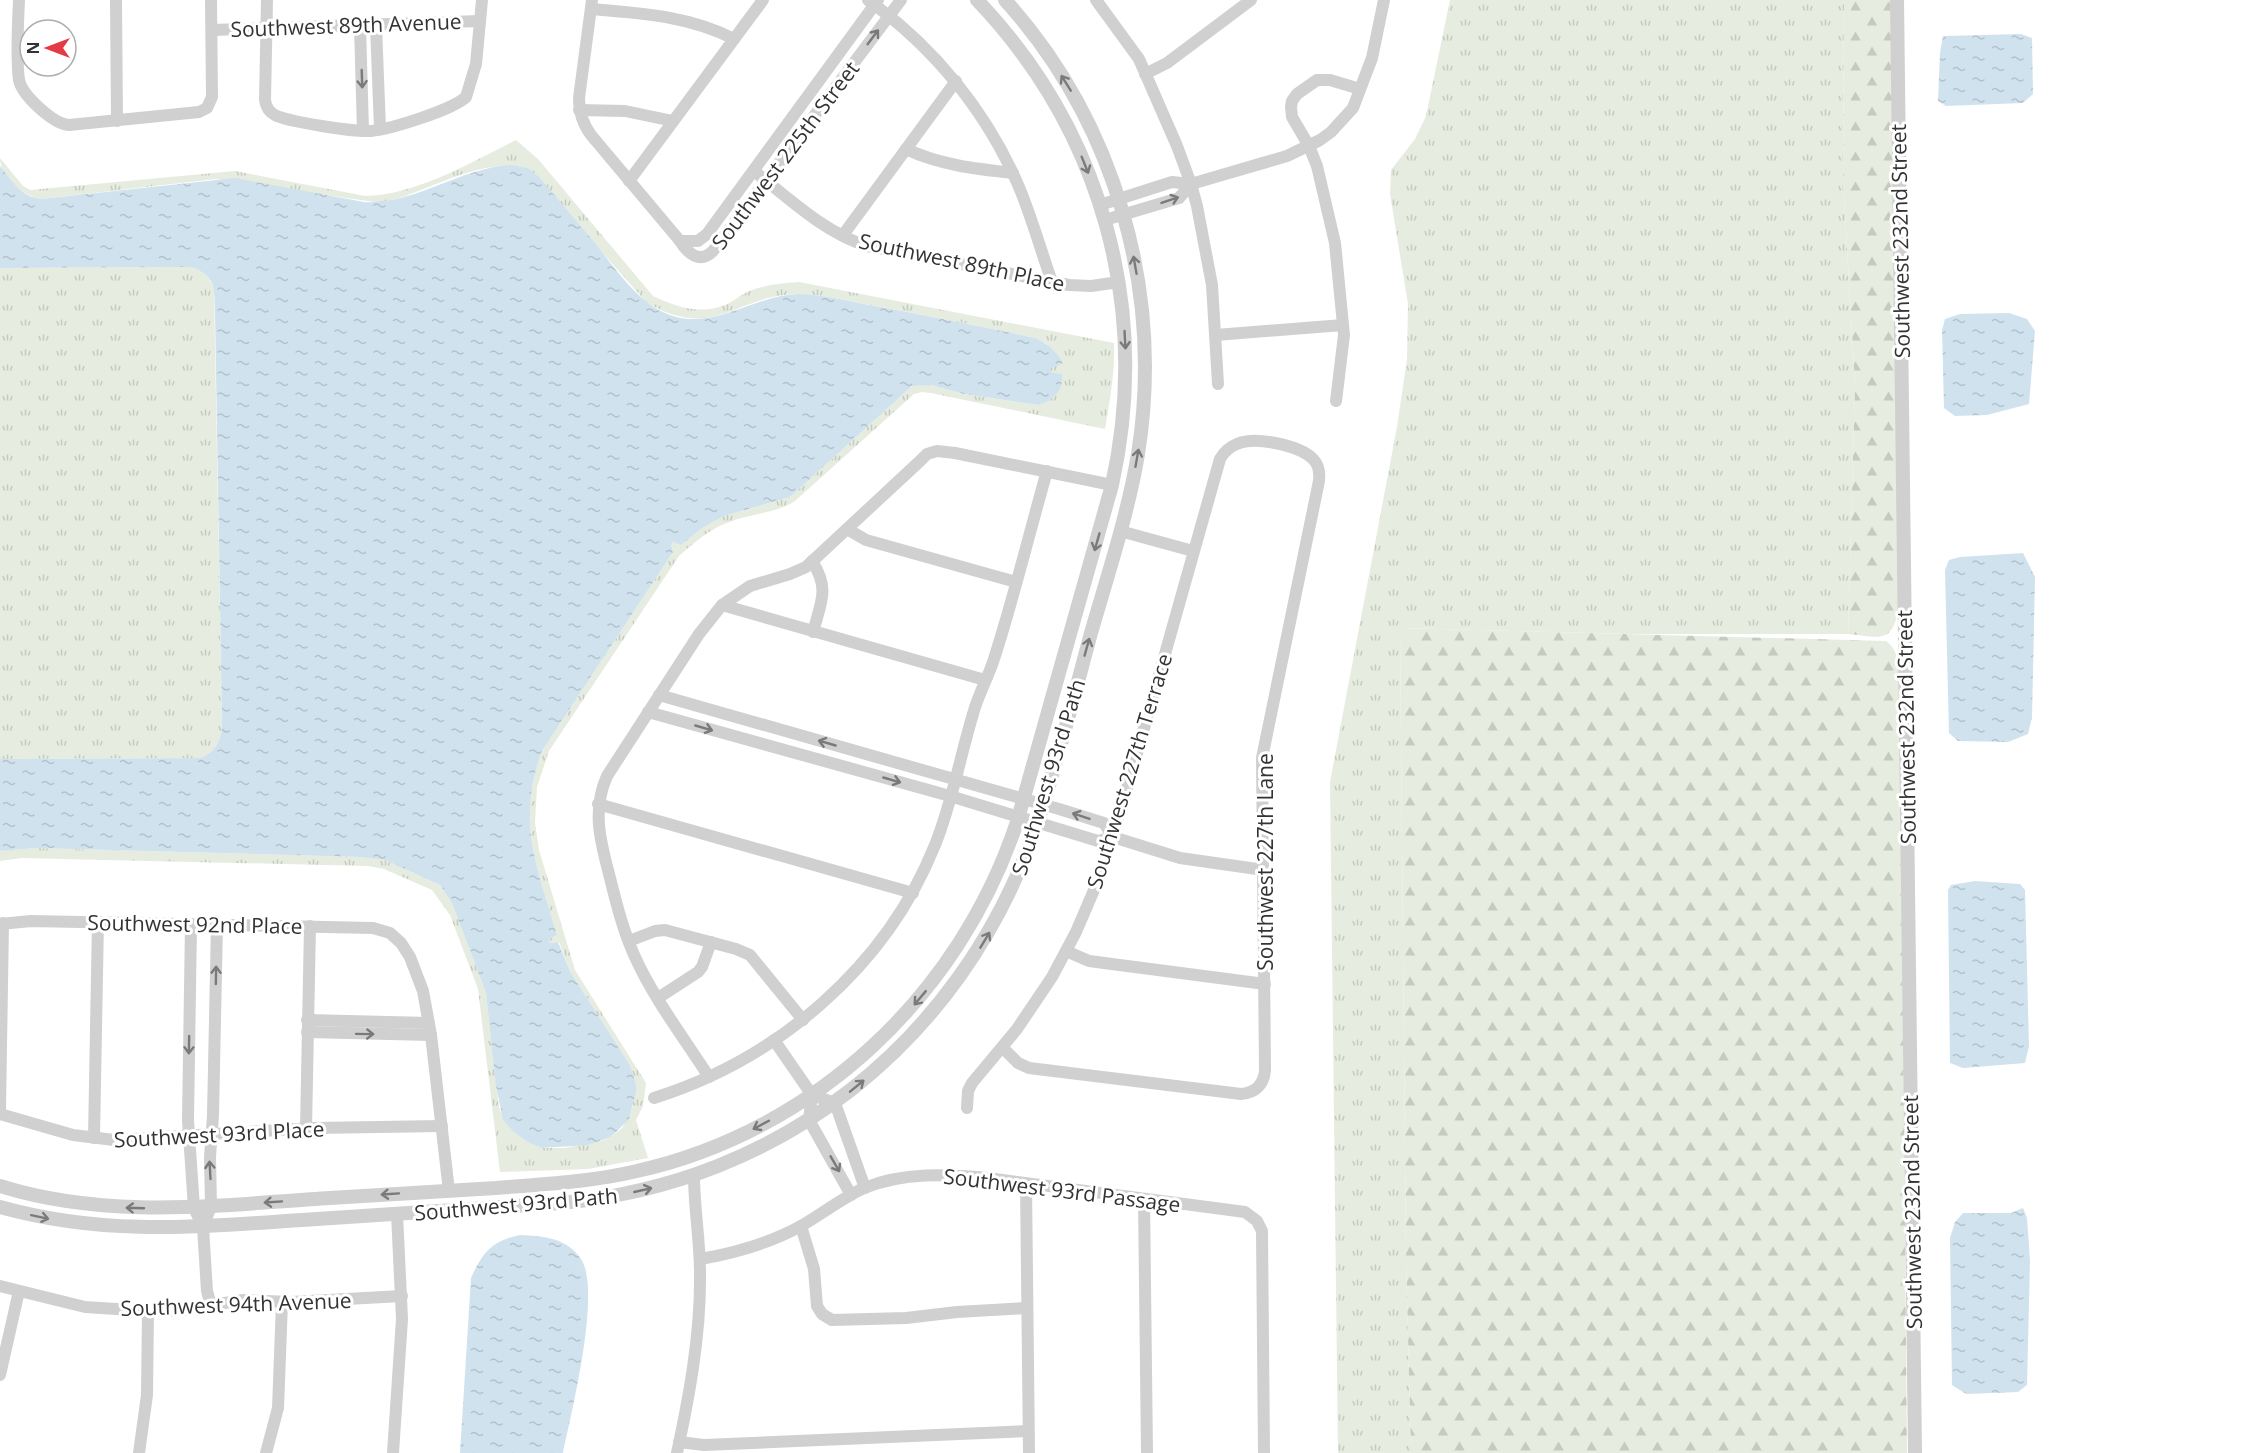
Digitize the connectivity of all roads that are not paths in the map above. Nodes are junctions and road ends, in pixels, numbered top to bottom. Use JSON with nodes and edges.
{"nodes":[{"id":1,"x":19,"y":0,"type":"edge"},
{"id":2,"x":116,"y":0,"type":"edge"},
{"id":3,"x":211,"y":0,"type":"edge"},
{"id":4,"x":267,"y":0,"type":"edge"},
{"id":5,"x":482,"y":0,"type":"edge"},
{"id":6,"x":763,"y":0,"type":"edge"},
{"id":7,"x":901,"y":0,"type":"edge"},
{"id":8,"x":977,"y":0,"type":"edge"},
{"id":9,"x":1005,"y":0,"type":"edge"},
{"id":10,"x":1096,"y":0,"type":"edge"},
{"id":11,"x":1251,"y":0,"type":"edge"},
{"id":12,"x":1384,"y":0,"type":"edge"},
{"id":13,"x":1897,"y":0,"type":"edge"},
{"id":14,"x":874,"y":2,"type":"edge"},
{"id":15,"x":591,"y":5,"type":"edge"},
{"id":16,"x":890,"y":15,"type":"junction"},
{"id":17,"x":480,"y":21,"type":"junction"},
{"id":18,"x":360,"y":26,"type":"junction"},
{"id":19,"x":376,"y":26,"type":"junction"},
{"id":20,"x":267,"y":29,"type":"junction"},
{"id":21,"x":212,"y":30,"type":"junction"},
{"id":22,"x":734,"y":39,"type":"junction"},
{"id":23,"x":1145,"y":74,"type":"junction"},
{"id":24,"x":956,"y":81,"type":"junction"},
{"id":25,"x":1360,"y":89,"type":"junction"},
{"id":26,"x":579,"y":110,"type":"junction"},
{"id":27,"x":117,"y":121,"type":"junction"},
{"id":28,"x":673,"y":121,"type":"junction"},
{"id":29,"x":380,"y":129,"type":"junction"},
{"id":30,"x":363,"y":131,"type":"junction"},
{"id":31,"x":1309,"y":146,"type":"junction"},
{"id":32,"x":906,"y":149,"type":"junction"},
{"id":33,"x":754,"y":171,"type":"junction"},
{"id":34,"x":1013,"y":173,"type":"junction"},
{"id":35,"x":765,"y":180,"type":"junction"},
{"id":36,"x":629,"y":181,"type":"junction"},
{"id":37,"x":1191,"y":184,"type":"junction"},
{"id":38,"x":1119,"y":198,"type":"junction"},
{"id":39,"x":1100,"y":205,"type":"junction"},
{"id":40,"x":1124,"y":215,"type":"junction"},
{"id":41,"x":1105,"y":220,"type":"junction"},
{"id":42,"x":843,"y":235,"type":"junction"},
{"id":43,"x":680,"y":241,"type":"junction"},
{"id":44,"x":1052,"y":282,"type":"junction"},
{"id":45,"x":1119,"y":282,"type":"junction"},
{"id":46,"x":1343,"y":325,"type":"junction"},
{"id":47,"x":1216,"y":335,"type":"junction"},
{"id":48,"x":1218,"y":384,"type":"dead end"},
{"id":49,"x":1336,"y":401,"type":"dead end"},
{"id":50,"x":1316,"y":463,"type":"joint"},
{"id":51,"x":1047,"y":471,"type":"junction"},
{"id":52,"x":1112,"y":485,"type":"junction"},
{"id":53,"x":848,"y":529,"type":"junction"},
{"id":54,"x":1120,"y":531,"type":"junction"},
{"id":55,"x":1193,"y":551,"type":"junction"},
{"id":56,"x":812,"y":561,"type":"junction"},
{"id":57,"x":1016,"y":582,"type":"junction"},
{"id":58,"x":722,"y":605,"type":"junction"},
{"id":59,"x":813,"y":632,"type":"junction"},
{"id":60,"x":985,"y":680,"type":"junction"},
{"id":61,"x":659,"y":695,"type":"junction"},
{"id":62,"x":648,"y":712,"type":"junction"},
{"id":63,"x":955,"y":779,"type":"junction"},
{"id":64,"x":950,"y":796,"type":"junction"},
{"id":65,"x":1024,"y":799,"type":"junction"},
{"id":66,"x":598,"y":804,"type":"junction"},
{"id":67,"x":1043,"y":804,"type":"junction"},
{"id":68,"x":1019,"y":816,"type":"junction"},
{"id":69,"x":1038,"y":821,"type":"junction"},
{"id":70,"x":1113,"y":837,"type":"junction"},
{"id":71,"x":1264,"y":870,"type":"junction"},
{"id":72,"x":913,"y":893,"type":"junction"},
{"id":73,"x":98,"y":921,"type":"junction"},
{"id":74,"x":2,"y":924,"type":"edge"},
{"id":75,"x":191,"y":924,"type":"junction"},
{"id":76,"x":217,"y":924,"type":"junction"},
{"id":77,"x":310,"y":926,"type":"junction"},
{"id":78,"x":628,"y":941,"type":"junction"},
{"id":79,"x":711,"y":942,"type":"junction"},
{"id":80,"x":1066,"y":951,"type":"junction"},
{"id":81,"x":1,"y":982,"type":"edge"},
{"id":82,"x":1265,"y":984,"type":"junction"},
{"id":83,"x":658,"y":998,"type":"junction"},
{"id":84,"x":802,"y":1020,"type":"junction"},
{"id":85,"x":307,"y":1026,"type":"junction"},
{"id":86,"x":430,"y":1029,"type":"junction"},
{"id":87,"x":774,"y":1040,"type":"junction"},
{"id":88,"x":1003,"y":1048,"type":"junction"},
{"id":89,"x":709,"y":1077,"type":"junction"},
{"id":90,"x":812,"y":1095,"type":"junction"},
{"id":91,"x":654,"y":1098,"type":"dead end"},
{"id":92,"x":835,"y":1103,"type":"junction"},
{"id":93,"x":967,"y":1108,"type":"dead end"},
{"id":94,"x":0,"y":1109,"type":"edge"},
{"id":95,"x":0,"y":1114,"type":"edge"},
{"id":96,"x":809,"y":1120,"type":"junction"},
{"id":97,"x":442,"y":1126,"type":"junction"},
{"id":98,"x":306,"y":1129,"type":"junction"},
{"id":99,"x":211,"y":1135,"type":"junction"},
{"id":100,"x":189,"y":1136,"type":"junction"},
{"id":101,"x":94,"y":1138,"type":"junction"},
{"id":102,"x":694,"y":1175,"type":"junction"},
{"id":103,"x":1026,"y":1183,"type":"junction"},
{"id":104,"x":0,"y":1186,"type":"edge"},
{"id":105,"x":865,"y":1188,"type":"junction"},
{"id":106,"x":448,"y":1191,"type":"junction"},
{"id":107,"x":851,"y":1195,"type":"junction"},
{"id":108,"x":1144,"y":1199,"type":"junction"},
{"id":109,"x":211,"y":1206,"type":"junction"},
{"id":110,"x":0,"y":1207,"type":"edge"},
{"id":111,"x":194,"y":1208,"type":"junction"},
{"id":112,"x":397,"y":1214,"type":"junction"},
{"id":113,"x":801,"y":1226,"type":"junction"},
{"id":114,"x":203,"y":1227,"type":"junction"},
{"id":115,"x":700,"y":1259,"type":"junction"},
{"id":116,"x":0,"y":1286,"type":"edge"},
{"id":117,"x":19,"y":1291,"type":"junction"},
{"id":118,"x":402,"y":1296,"type":"junction"},
{"id":119,"x":282,"y":1302,"type":"junction"},
{"id":120,"x":211,"y":1305,"type":"junction"},
{"id":121,"x":1027,"y":1308,"type":"junction"},
{"id":122,"x":148,"y":1311,"type":"junction"},
{"id":123,"x":0,"y":1375,"type":"edge"},
{"id":124,"x":1029,"y":1431,"type":"junction"},
{"id":125,"x":678,"y":1448,"type":"edge"},
{"id":126,"x":138,"y":1453,"type":"edge"},
{"id":127,"x":266,"y":1453,"type":"edge"},
{"id":128,"x":393,"y":1453,"type":"edge"},
{"id":129,"x":1029,"y":1453,"type":"edge"},
{"id":130,"x":1147,"y":1453,"type":"edge"},
{"id":131,"x":1264,"y":1453,"type":"edge"},
{"id":132,"x":1915,"y":1453,"type":"edge"}],
"edges":[{"from":1,"to":27,"type":"street"},
{"from":2,"to":27,"type":"street"},
{"from":3,"to":21,"type":"street"},
{"from":4,"to":20,"type":"street"},
{"from":5,"to":17,"type":"street"},
{"from":6,"to":22,"type":"street"},
{"from":7,"to":16,"type":"street","name":"Southwest 225th Street"},
{"from":8,"to":39,"type":"street","name":"Southwest 93rd Path","one_way":true},
{"from":38,"to":9,"type":"street","name":"Southwest 93rd Path","one_way":true},
{"from":10,"to":23,"type":"street"},
{"from":11,"to":23,"type":"street"},
{"from":12,"to":25,"type":"street"},
{"from":13,"to":132,"type":"street","name":"Southwest 232nd Street"},
{"from":14,"to":16,"type":"street"},
{"from":14,"to":33,"type":"street","name":"Southwest 225th Street"},
{"from":15,"to":22,"type":"street"},
{"from":15,"to":26,"type":"street"},
{"from":16,"to":24,"type":"street"},
{"from":35,"to":16,"type":"street","name":"Southwest 225th Street","one_way":true},
{"from":17,"to":19,"type":"street","name":"Southwest 89th Avenue"},
{"from":17,"to":29,"type":"street"},
{"from":18,"to":19,"type":"street","name":"Southwest 89th Avenue"},
{"from":18,"to":20,"type":"street","name":"Southwest 89th Avenue"},
{"from":18,"to":30,"type":"street","one_way":true},
{"from":19,"to":29,"type":"street"},
{"from":20,"to":21,"type":"street","name":"Southwest 89th Avenue"},
{"from":20,"to":30,"type":"street"},
{"from":21,"to":27,"type":"street"},
{"from":22,"to":28,"type":"street"},
{"from":23,"to":37,"type":"street"},
{"from":24,"to":32,"type":"street"},
{"from":24,"to":34,"type":"street"},
{"from":25,"to":31,"type":"street"},
{"from":25,"to":31,"type":"street"},
{"from":26,"to":28,"type":"street"},
{"from":26,"to":36,"type":"street"},
{"from":28,"to":36,"type":"street"},
{"from":29,"to":30,"type":"street"},
{"from":31,"to":37,"type":"street"},
{"from":31,"to":46,"type":"street"},
{"from":32,"to":34,"type":"street"},
{"from":32,"to":42,"type":"street"},
{"from":33,"to":35,"type":"street","name":"Southwest 89th Place"},
{"from":33,"to":43,"type":"street","name":"Southwest 225th Street"},
{"from":34,"to":44,"type":"street"},
{"from":35,"to":42,"type":"street","name":"Southwest 89th Place"},
{"from":35,"to":43,"type":"street","name":"Southwest 225th Street"},
{"from":36,"to":43,"type":"street"},
{"from":37,"to":38,"type":"street"},
{"from":40,"to":37,"type":"street","one_way":true},
{"from":37,"to":47,"type":"street"},
{"from":38,"to":39,"type":"street"},
{"from":38,"to":40,"type":"street","name":"Southwest 93rd Path"},
{"from":39,"to":41,"type":"street","name":"Southwest 93rd Path"},
{"from":40,"to":41,"type":"street"},
{"from":54,"to":40,"type":"street","name":"Southwest 93rd Path","one_way":true},
{"from":41,"to":45,"type":"street","name":"Southwest 93rd Path"},
{"from":42,"to":44,"type":"street","name":"Southwest 89th Place"},
{"from":44,"to":45,"type":"street","name":"Southwest 89th Place"},
{"from":45,"to":52,"type":"street","name":"Southwest 93rd Path","one_way":true},
{"from":46,"to":47,"type":"street"},
{"from":46,"to":49,"type":"street"},
{"from":47,"to":48,"type":"street"},
{"from":50,"to":55,"type":"street","name":"Southwest 227th Terrace"},
{"from":50,"to":71,"type":"street","name":"Southwest 227th Lane"},
{"from":51,"to":52,"type":"street"},
{"from":51,"to":53,"type":"street"},
{"from":51,"to":57,"type":"street"},
{"from":52,"to":65,"type":"street","name":"Southwest 93rd Path","one_way":true},
{"from":53,"to":56,"type":"street"},
{"from":53,"to":57,"type":"street"},
{"from":54,"to":55,"type":"street"},
{"from":67,"to":54,"type":"street","name":"Southwest 93rd Path","one_way":true},
{"from":55,"to":70,"type":"street","name":"Southwest 227th Terrace"},
{"from":56,"to":58,"type":"street"},
{"from":56,"to":59,"type":"street"},
{"from":57,"to":60,"type":"street"},
{"from":58,"to":59,"type":"street"},
{"from":58,"to":61,"type":"street"},
{"from":59,"to":60,"type":"street"},
{"from":60,"to":63,"type":"street"},
{"from":61,"to":62,"type":"street"},
{"from":63,"to":61,"type":"street","one_way":true},
{"from":62,"to":64,"type":"street","one_way":true},
{"from":62,"to":66,"type":"street"},
{"from":63,"to":64,"type":"street"},
{"from":63,"to":65,"type":"street"},
{"from":64,"to":68,"type":"street"},
{"from":64,"to":72,"type":"street"},
{"from":65,"to":67,"type":"street"},
{"from":65,"to":68,"type":"street","name":"Southwest 93rd Path"},
{"from":66,"to":72,"type":"street"},
{"from":66,"to":78,"type":"street"},
{"from":67,"to":69,"type":"street","name":"Southwest 93rd Path"},
{"from":70,"to":67,"type":"street","one_way":true},
{"from":68,"to":69,"type":"street"},
{"from":68,"to":90,"type":"street","name":"Southwest 93rd Path","one_way":true},
{"from":69,"to":70,"type":"street"},
{"from":92,"to":69,"type":"street","name":"Southwest 93rd Path","one_way":true},
{"from":70,"to":71,"type":"street"},
{"from":70,"to":80,"type":"street","name":"Southwest 227th Terrace"},
{"from":71,"to":82,"type":"street","name":"Southwest 227th Lane"},
{"from":72,"to":84,"type":"street"},
{"from":73,"to":74,"type":"street","name":"Southwest 92nd Place"},
{"from":73,"to":75,"type":"street","name":"Southwest 92nd Place"},
{"from":73,"to":101,"type":"street"},
{"from":74,"to":81,"type":"street"},
{"from":75,"to":76,"type":"street","name":"Southwest 92nd Place"},
{"from":75,"to":100,"type":"street","one_way":true},
{"from":76,"to":77,"type":"street","name":"Southwest 92nd Place"},
{"from":99,"to":76,"type":"street","one_way":true},
{"from":77,"to":85,"type":"street"},
{"from":77,"to":86,"type":"street","name":"Southwest 92nd Place"},
{"from":78,"to":79,"type":"street"},
{"from":78,"to":83,"type":"street"},
{"from":79,"to":83,"type":"street"},
{"from":79,"to":84,"type":"street"},
{"from":80,"to":82,"type":"street"},
{"from":80,"to":88,"type":"street","name":"Southwest 227th Terrace"},
{"from":81,"to":94,"type":"street"},
{"from":82,"to":88,"type":"street","name":"Southwest 227th Lane"},
{"from":83,"to":89,"type":"street"},
{"from":84,"to":87,"type":"street"},
{"from":85,"to":86,"type":"street"},
{"from":85,"to":98,"type":"street"},
{"from":86,"to":97,"type":"street"},
{"from":87,"to":89,"type":"street"},
{"from":87,"to":90,"type":"street"},
{"from":88,"to":93,"type":"street","name":"Southwest 227th Terrace"},
{"from":89,"to":91,"type":"street"},
{"from":90,"to":92,"type":"street"},
{"from":90,"to":96,"type":"street"},
{"from":90,"to":106,"type":"street","name":"Southwest 93rd Path","one_way":true},
{"from":92,"to":96,"type":"street","name":"Southwest 93rd Path"},
{"from":92,"to":105,"type":"street"},
{"from":95,"to":101,"type":"street","name":"Southwest 93rd Place"},
{"from":96,"to":102,"type":"street","name":"Southwest 93rd Path"},
{"from":96,"to":107,"type":"street","one_way":true},
{"from":97,"to":98,"type":"street","name":"Southwest 93rd Place"},
{"from":97,"to":106,"type":"street"},
{"from":98,"to":99,"type":"street","name":"Southwest 93rd Place"},
{"from":99,"to":100,"type":"street","name":"Southwest 93rd Place"},
{"from":109,"to":99,"type":"street","one_way":true},
{"from":100,"to":101,"type":"street","name":"Southwest 93rd Place"},
{"from":100,"to":111,"type":"street"},
{"from":112,"to":102,"type":"street","name":"Southwest 93rd Path","one_way":true},
{"from":102,"to":115,"type":"street"},
{"from":103,"to":105,"type":"street","name":"Southwest 93rd Passage"},
{"from":103,"to":108,"type":"street","name":"Southwest 93rd Passage"},
{"from":103,"to":121,"type":"street"},
{"from":111,"to":104,"type":"street","name":"Southwest 93rd Path","one_way":true},
{"from":105,"to":107,"type":"street","name":"Southwest 93rd Passage"},
{"from":106,"to":109,"type":"street","name":"Southwest 93rd Path","one_way":true},
{"from":107,"to":113,"type":"street","name":"Southwest 93rd Passage"},
{"from":108,"to":130,"type":"street"},
{"from":108,"to":131,"type":"street","name":"Southwest 93rd Passage"},
{"from":109,"to":111,"type":"street","name":"Southwest 93rd Path"},
{"from":109,"to":114,"type":"street"},
{"from":110,"to":114,"type":"street","name":"Southwest 93rd Path","one_way":true},
{"from":111,"to":114,"type":"street"},
{"from":112,"to":114,"type":"street","name":"Southwest 93rd Path"},
{"from":112,"to":118,"type":"street"},
{"from":113,"to":115,"type":"street","name":"Southwest 93rd Passage"},
{"from":113,"to":121,"type":"street"},
{"from":114,"to":120,"type":"street"},
{"from":115,"to":125,"type":"street"},
{"from":116,"to":117,"type":"street","name":"Southwest 94th Avenue"},
{"from":117,"to":122,"type":"street","name":"Southwest 94th Avenue"},
{"from":117,"to":123,"type":"street"},
{"from":118,"to":119,"type":"street","name":"Southwest 94th Avenue"},
{"from":118,"to":128,"type":"street"},
{"from":119,"to":120,"type":"street","name":"Southwest 94th Avenue"},
{"from":119,"to":127,"type":"street"},
{"from":120,"to":122,"type":"street","name":"Southwest 94th Avenue"},
{"from":121,"to":124,"type":"street"},
{"from":122,"to":126,"type":"street"},
{"from":124,"to":125,"type":"street"},
{"from":124,"to":129,"type":"street"}]}
